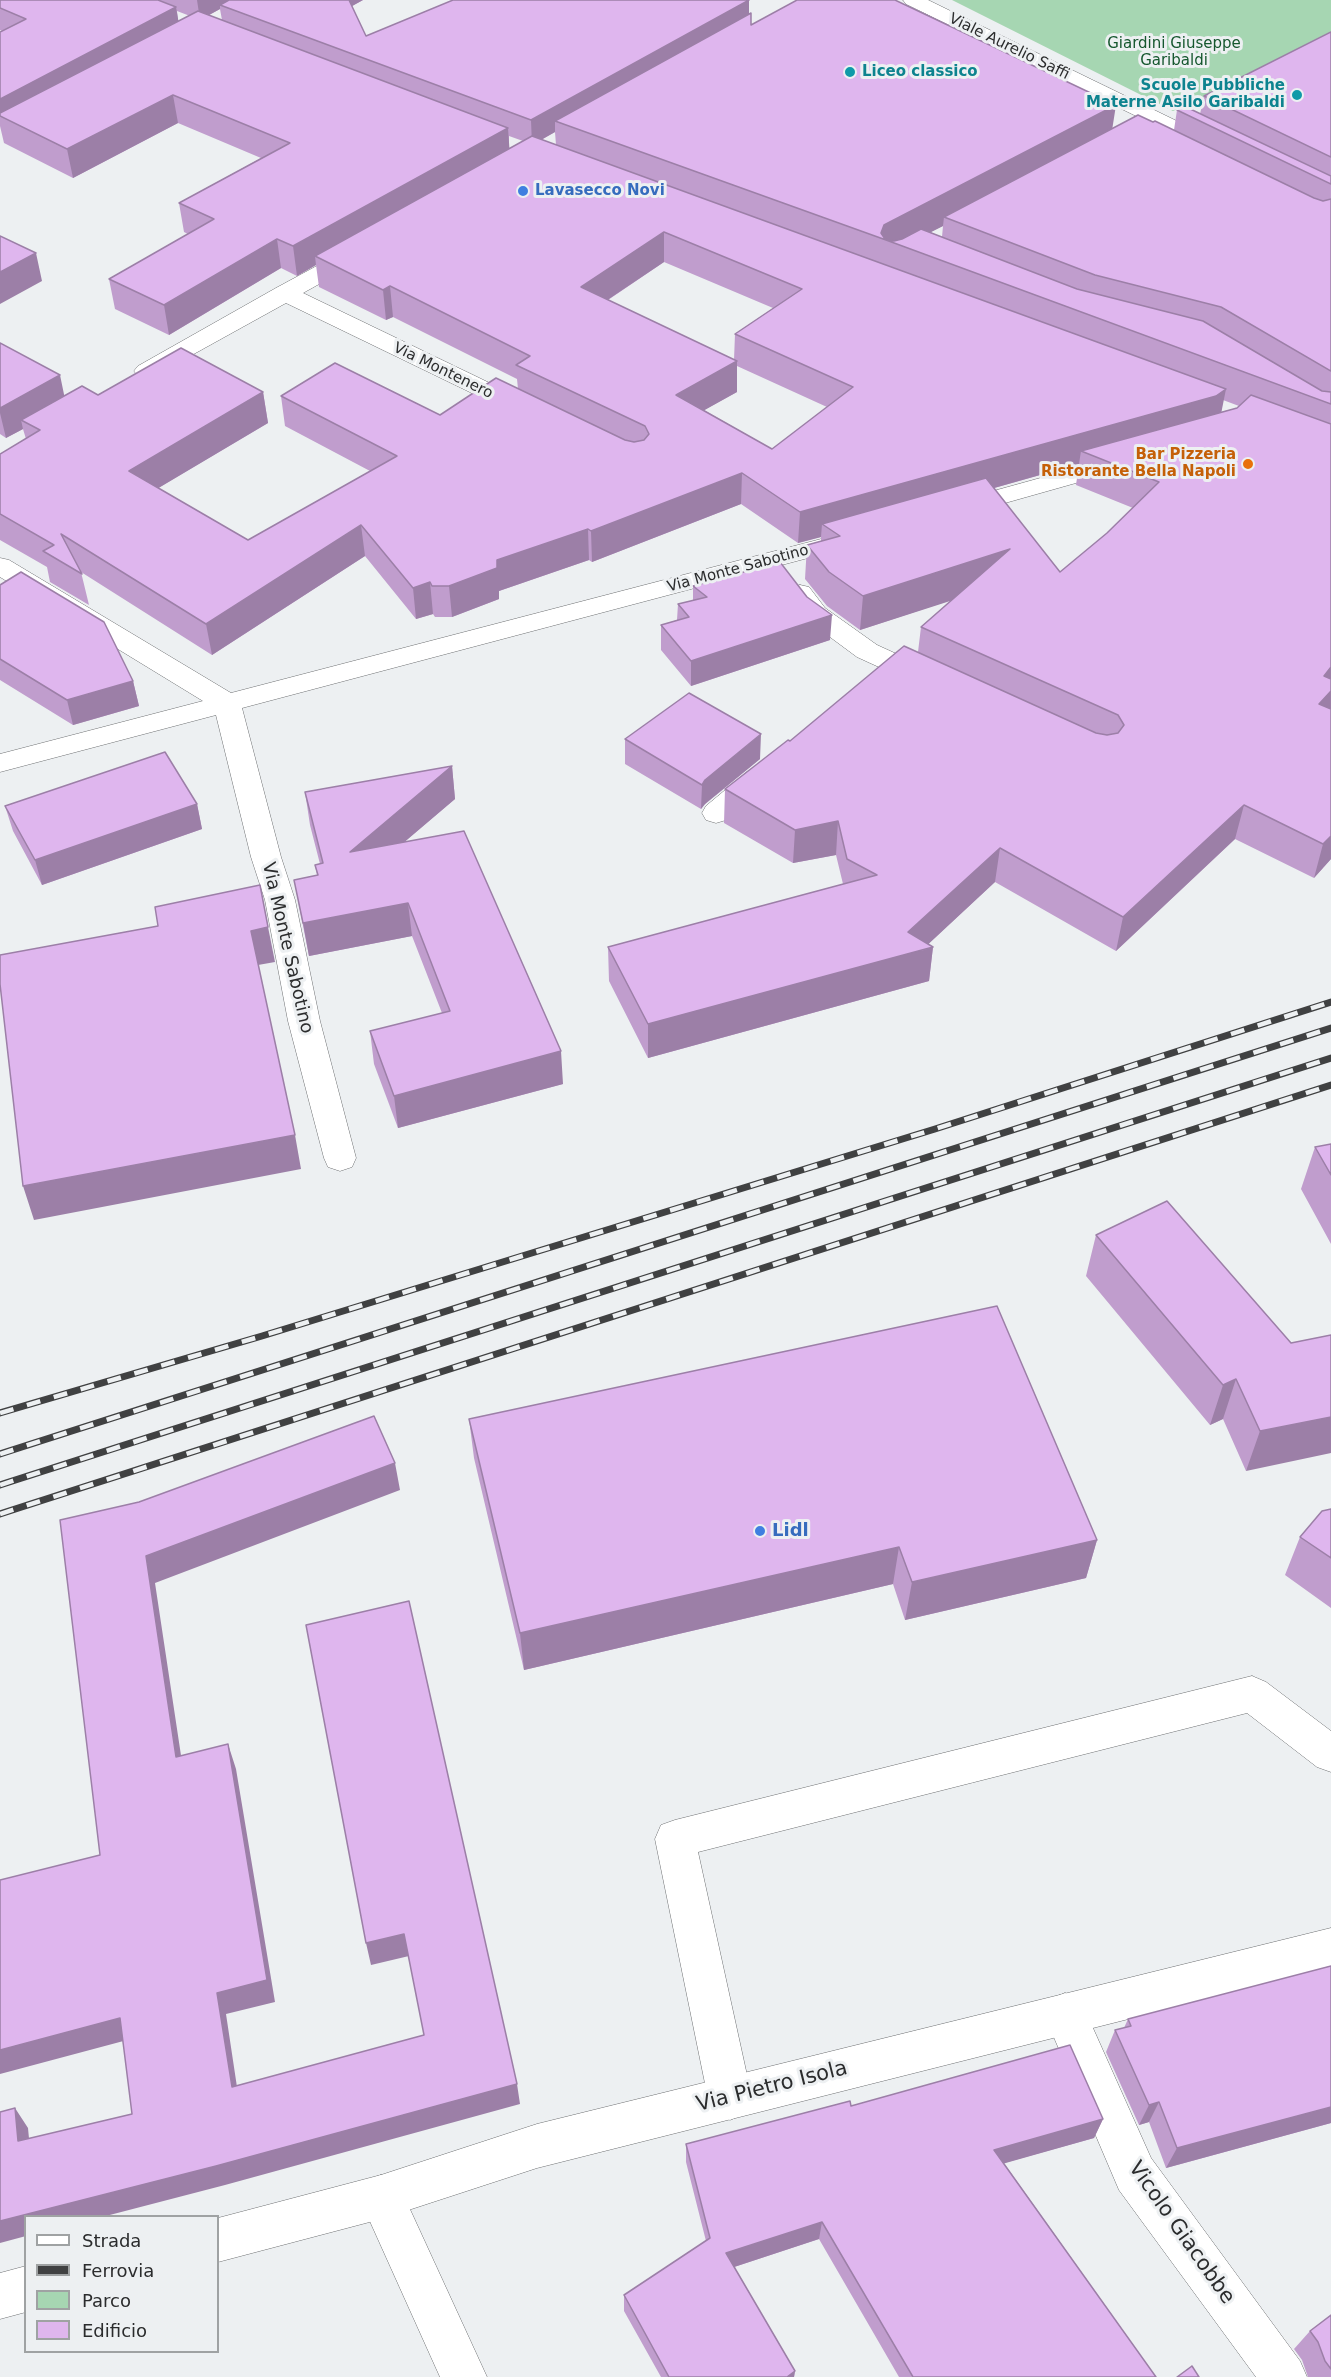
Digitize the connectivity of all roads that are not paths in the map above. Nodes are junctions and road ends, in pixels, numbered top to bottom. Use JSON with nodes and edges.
{"nodes":[{"id":1,"x":913,"y":0,"type":"edge"},
{"id":2,"x":1227,"y":153,"type":"edge"},
{"id":3,"x":376,"y":243,"type":"edge"},
{"id":4,"x":284,"y":293,"type":"junction"},
{"id":5,"x":132,"y":380,"type":"edge"},
{"id":6,"x":537,"y":415,"type":"edge"},
{"id":7,"x":1141,"y":457,"type":"edge"},
{"id":8,"x":938,"y":514,"type":"edge"},
{"id":9,"x":870,"y":534,"type":"edge"},
{"id":10,"x":775,"y":560,"type":"junction"},
{"id":11,"x":0,"y":566,"type":"edge"},
{"id":12,"x":950,"y":689,"type":"edge"},
{"id":13,"x":227,"y":703,"type":"junction"},
{"id":14,"x":779,"y":761,"type":"edge"},
{"id":15,"x":0,"y":763,"type":"edge"},
{"id":16,"x":716,"y":813,"type":"dead end"},
{"id":17,"x":340,"y":1158,"type":"dead end"},
{"id":18,"x":1331,"y":1754,"type":"edge"},
{"id":19,"x":1331,"y":1948,"type":"edge"},
{"id":20,"x":1065,"y":2014,"type":"junction"},
{"id":21,"x":730,"y":2098,"type":"junction"},
{"id":22,"x":381,"y":2197,"type":"junction"},
{"id":23,"x":219,"y":2240,"type":"edge"},
{"id":24,"x":24,"y":2290,"type":"edge"},
{"id":25,"x":0,"y":2296,"type":"edge"},
{"id":26,"x":464,"y":2377,"type":"edge"},
{"id":27,"x":1284,"y":2377,"type":"edge"}],
"edges":[{"from":1,"to":2,"type":"street","name":"Viale Aurelio Saffi"},
{"from":3,"to":4,"type":"street"},
{"from":4,"to":5,"type":"street"},
{"from":4,"to":6,"type":"street","name":"Via Montenero"},
{"from":7,"to":8,"type":"street"},
{"from":9,"to":10,"type":"street","name":"Via Monte Sabotino"},
{"from":10,"to":12,"type":"street"},
{"from":10,"to":13,"type":"street","name":"Via Monte Sabotino"},
{"from":11,"to":13,"type":"street"},
{"from":13,"to":15,"type":"street","name":"Via Monte Sabotino"},
{"from":13,"to":17,"type":"street","name":"Via Monte Sabotino"},
{"from":14,"to":16,"type":"street"},
{"from":18,"to":21,"type":"street"},
{"from":19,"to":20,"type":"street","name":"Via Pietro Isola"},
{"from":20,"to":21,"type":"street","name":"Via Pietro Isola"},
{"from":20,"to":27,"type":"street","name":"Vicolo Giacobbe"},
{"from":21,"to":22,"type":"street","name":"Via Pietro Isola"},
{"from":22,"to":23,"type":"street","name":"Via Pietro Isola"},
{"from":22,"to":26,"type":"street"},
{"from":24,"to":25,"type":"street"}]}
